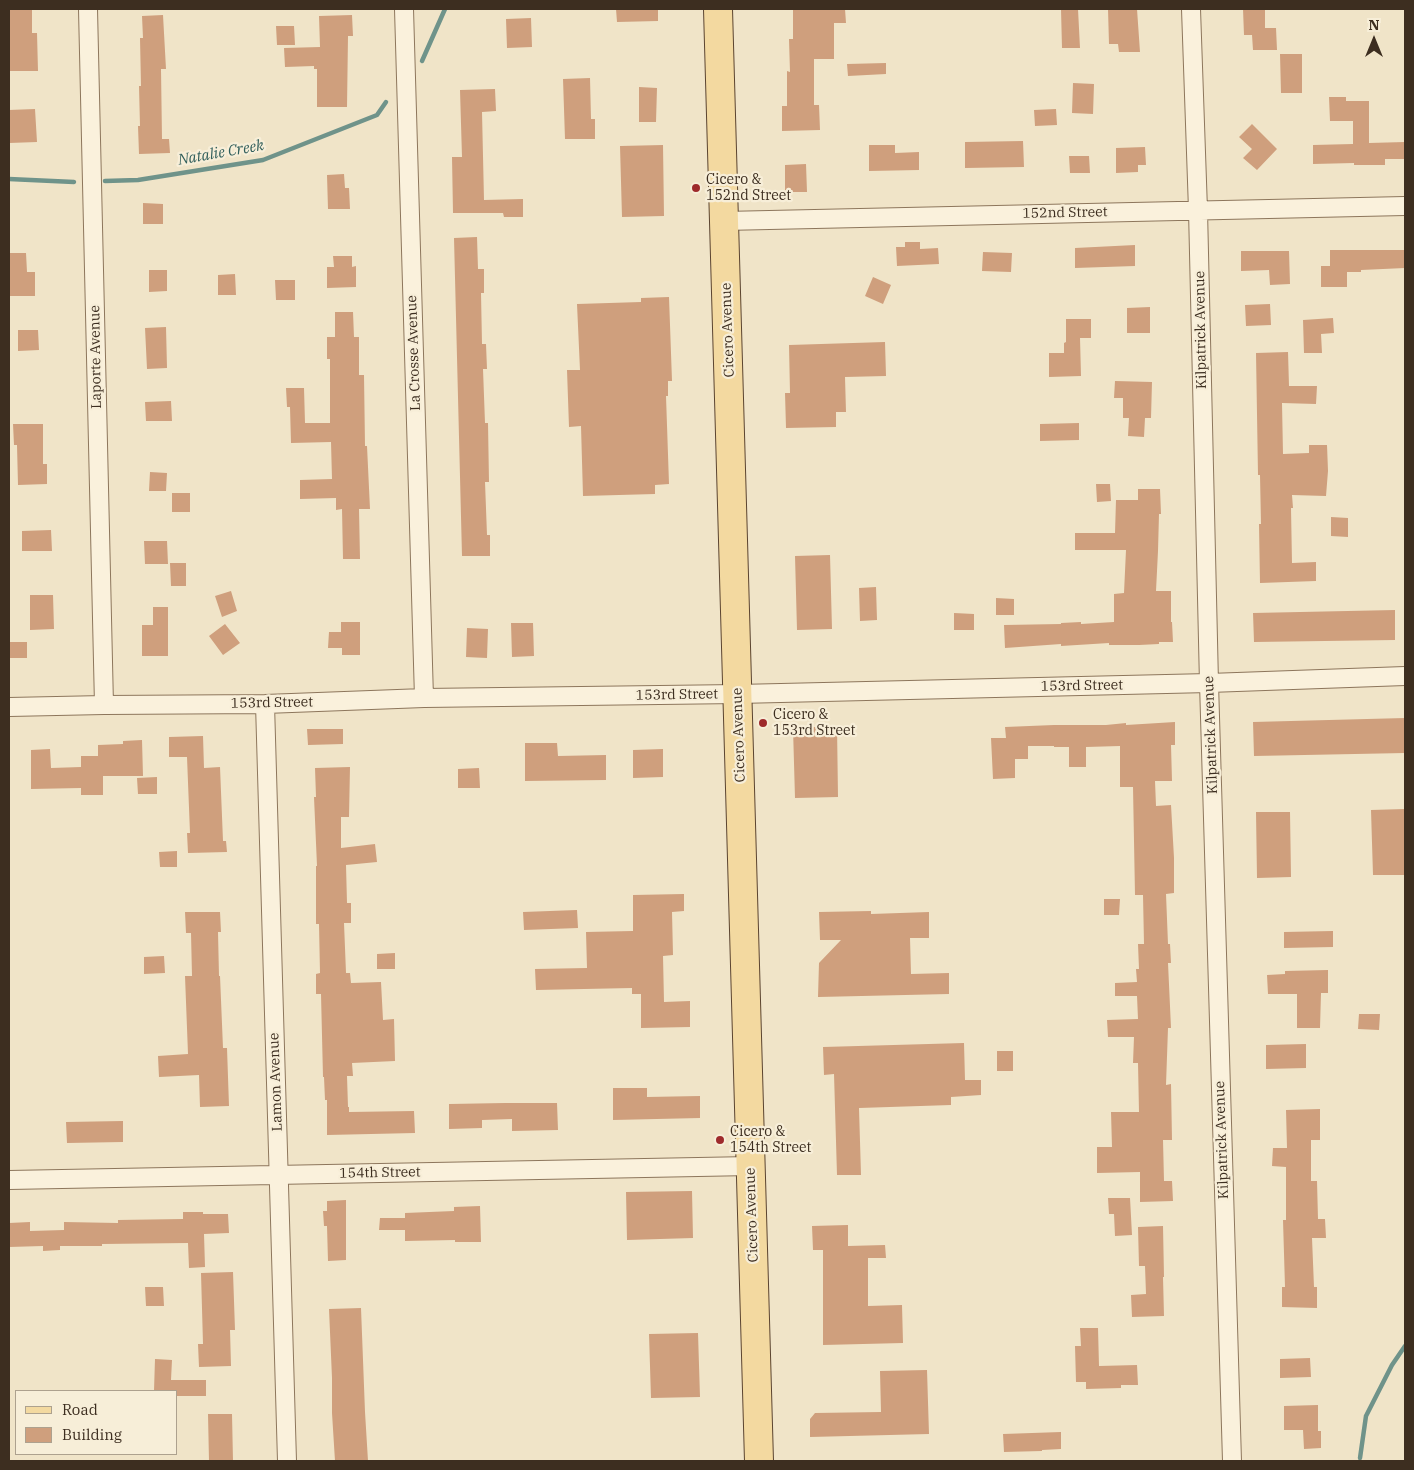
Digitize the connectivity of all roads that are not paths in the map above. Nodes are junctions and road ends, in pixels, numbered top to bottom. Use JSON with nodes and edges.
{"nodes":[{"id":1,"x":88,"y":9,"type":"edge"},
{"id":2,"x":404,"y":9,"type":"edge"},
{"id":3,"x":718,"y":9,"type":"edge"},
{"id":4,"x":1191,"y":9,"type":"edge"},
{"id":5,"x":1405,"y":206,"type":"edge"},
{"id":6,"x":1198,"y":210,"type":"junction"},
{"id":7,"x":724,"y":221,"type":"junction"},
{"id":8,"x":1405,"y":676,"type":"edge"},
{"id":9,"x":1209,"y":683,"type":"junction"},
{"id":10,"x":738,"y":694,"type":"junction"},
{"id":11,"x":424,"y":698,"type":"junction"},
{"id":12,"x":104,"y":704,"type":"junction"},
{"id":13,"x":265,"y":704,"type":"junction"},
{"id":14,"x":9,"y":707,"type":"edge"},
{"id":15,"x":751,"y":1166,"type":"junction"},
{"id":16,"x":279,"y":1175,"type":"junction"},
{"id":17,"x":9,"y":1180,"type":"edge"},
{"id":18,"x":287,"y":1461,"type":"edge"},
{"id":19,"x":759,"y":1461,"type":"edge"},
{"id":20,"x":1232,"y":1461,"type":"edge"}],
"edges":[{"from":1,"to":12,"type":"street","name":"Laporte Avenue"},
{"from":2,"to":11,"type":"street","name":"La Crosse Avenue"},
{"from":3,"to":7,"type":"main road","name":"Cicero Avenue"},
{"from":4,"to":6,"type":"street","name":"Kilpatrick Avenue"},
{"from":5,"to":6,"type":"street","name":"152nd Street"},
{"from":6,"to":7,"type":"street","name":"152nd Street"},
{"from":6,"to":9,"type":"street","name":"Kilpatrick Avenue"},
{"from":7,"to":10,"type":"main road","name":"Cicero Avenue"},
{"from":8,"to":9,"type":"street","name":"153rd Street"},
{"from":9,"to":10,"type":"street","name":"153rd Street"},
{"from":9,"to":20,"type":"street","name":"Kilpatrick Avenue"},
{"from":10,"to":11,"type":"street","name":"153rd Street"},
{"from":10,"to":15,"type":"main road","name":"Cicero Avenue"},
{"from":11,"to":13,"type":"street","name":"153rd Street"},
{"from":12,"to":13,"type":"street","name":"153rd Street"},
{"from":12,"to":14,"type":"street","name":"153rd Street"},
{"from":13,"to":16,"type":"street","name":"Lamon Avenue"},
{"from":15,"to":16,"type":"street","name":"154th Street"},
{"from":15,"to":19,"type":"main road","name":"Cicero Avenue"},
{"from":16,"to":17,"type":"street","name":"154th Street"},
{"from":16,"to":18,"type":"street","name":"Lamon Avenue"}]}
